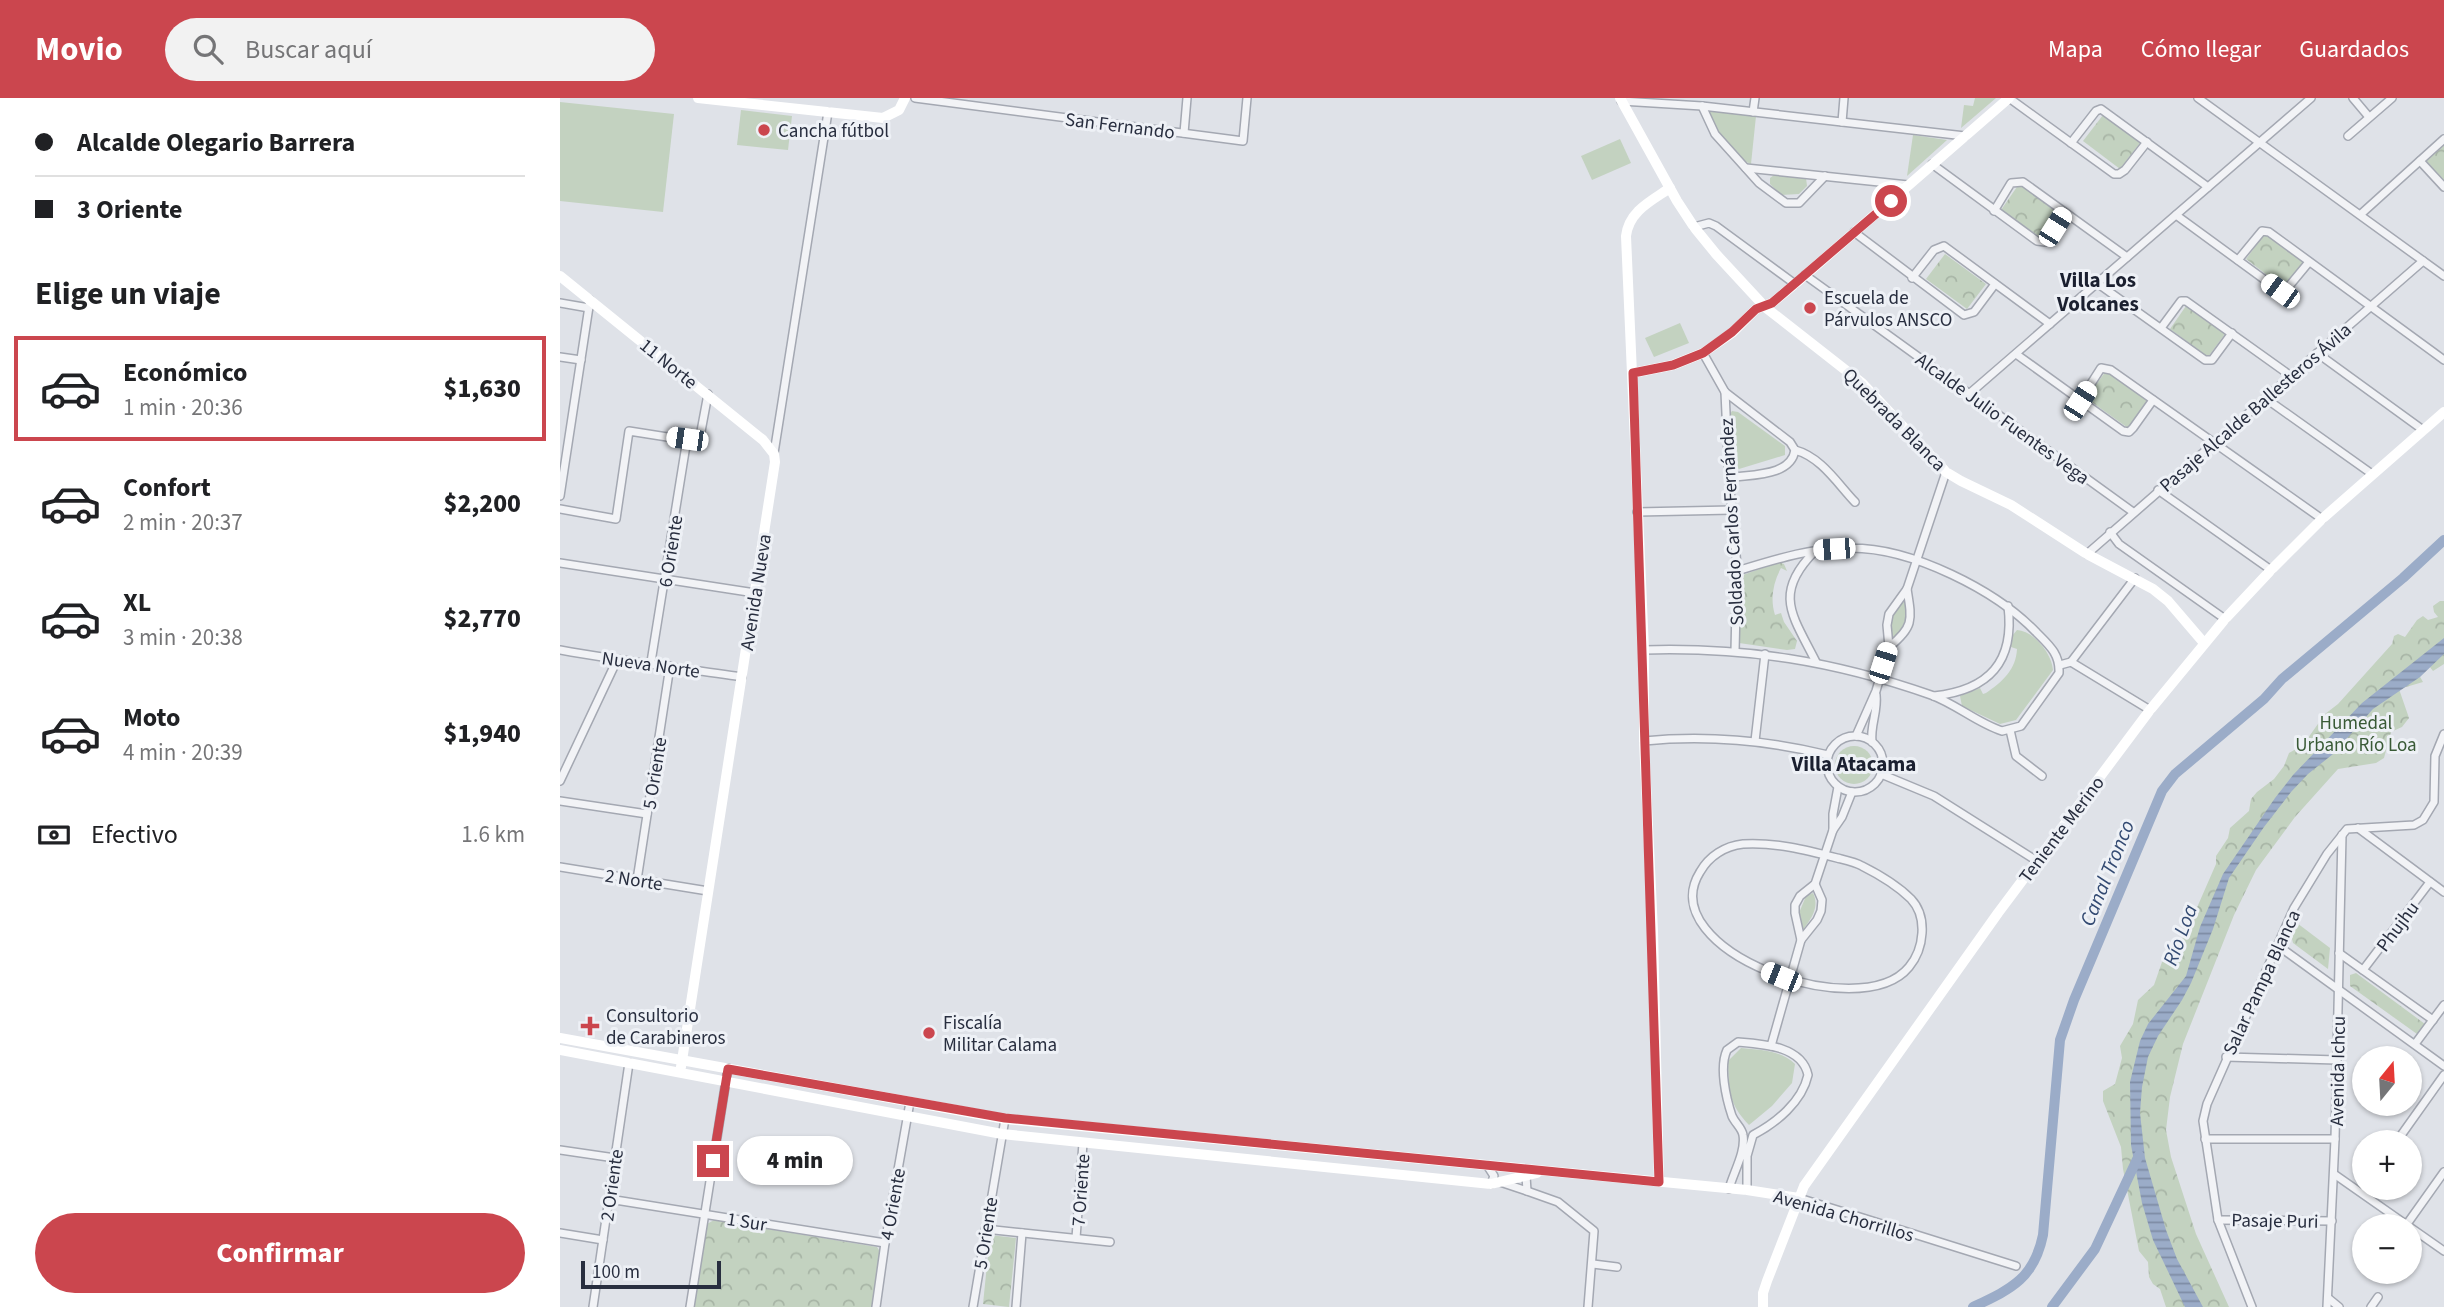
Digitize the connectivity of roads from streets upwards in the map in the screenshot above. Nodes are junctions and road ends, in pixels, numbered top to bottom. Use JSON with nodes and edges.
{"nodes":[{"id":1,"x":698,"y":98,"type":"edge"},
{"id":2,"x":905,"y":98,"type":"edge"},
{"id":3,"x":915,"y":98,"type":"edge"},
{"id":4,"x":1187,"y":98,"type":"edge"},
{"id":5,"x":1247,"y":98,"type":"edge"},
{"id":6,"x":1755,"y":98,"type":"edge"},
{"id":7,"x":1844,"y":98,"type":"edge"},
{"id":8,"x":2009,"y":98,"type":"edge"},
{"id":9,"x":2198,"y":98,"type":"edge"},
{"id":10,"x":2311,"y":98,"type":"edge"},
{"id":11,"x":2353,"y":98,"type":"edge"},
{"id":12,"x":2392,"y":98,"type":"edge"},
{"id":13,"x":1620,"y":99,"type":"edge"},
{"id":14,"x":749,"y":101,"type":"edge"},
{"id":15,"x":2209,"y":101,"type":"edge"},
{"id":16,"x":1702,"y":106,"type":"junction"},
{"id":17,"x":828,"y":112,"type":"junction"},
{"id":18,"x":1754,"y":112,"type":"junction"},
{"id":19,"x":2369,"y":117,"type":"junction"},
{"id":20,"x":1842,"y":122,"type":"junction"},
{"id":21,"x":1184,"y":133,"type":"junction"},
{"id":22,"x":1965,"y":136,"type":"junction"},
{"id":23,"x":2348,"y":136,"type":"dead end"},
{"id":24,"x":2444,"y":139,"type":"edge"},
{"id":25,"x":2147,"y":142,"type":"junction"},
{"id":26,"x":2071,"y":143,"type":"junction"},
{"id":27,"x":2259,"y":143,"type":"junction"},
{"id":28,"x":2420,"y":161,"type":"junction"},
{"id":29,"x":1932,"y":164,"type":"junction"},
{"id":30,"x":1745,"y":168,"type":"junction"},
{"id":31,"x":1825,"y":176,"type":"junction"},
{"id":32,"x":1909,"y":185,"type":"junction"},
{"id":33,"x":2208,"y":187,"type":"junction"},
{"id":34,"x":2444,"y":187,"type":"edge"},
{"id":35,"x":1670,"y":188,"type":"junction"},
{"id":36,"x":1994,"y":211,"type":"junction"},
{"id":37,"x":2064,"y":212,"type":"junction"},
{"id":38,"x":2361,"y":214,"type":"junction"},
{"id":39,"x":2176,"y":215,"type":"junction"},
{"id":40,"x":1694,"y":227,"type":"junction"},
{"id":41,"x":1854,"y":233,"type":"junction"},
{"id":42,"x":2127,"y":257,"type":"junction"},
{"id":43,"x":2238,"y":260,"type":"junction"},
{"id":44,"x":2423,"y":261,"type":"junction"},
{"id":45,"x":2309,"y":262,"type":"junction"},
{"id":46,"x":1805,"y":275,"type":"junction"},
{"id":47,"x":2444,"y":275,"type":"edge"},
{"id":48,"x":560,"y":276,"type":"edge"},
{"id":49,"x":1912,"y":278,"type":"junction"},
{"id":50,"x":2097,"y":283,"type":"junction"},
{"id":51,"x":1796,"y":284,"type":"junction"},
{"id":52,"x":1995,"y":284,"type":"junction"},
{"id":53,"x":560,"y":303,"type":"edge"},
{"id":54,"x":589,"y":304,"type":"junction"},
{"id":55,"x":1765,"y":307,"type":"junction"},
{"id":56,"x":2370,"y":307,"type":"junction"},
{"id":57,"x":2050,"y":324,"type":"junction"},
{"id":58,"x":2161,"y":328,"type":"junction"},
{"id":59,"x":2231,"y":333,"type":"junction"},
{"id":60,"x":1703,"y":353,"type":"junction"},
{"id":61,"x":2317,"y":353,"type":"junction"},
{"id":62,"x":2016,"y":354,"type":"junction"},
{"id":63,"x":560,"y":357,"type":"edge"},
{"id":64,"x":581,"y":360,"type":"junction"},
{"id":65,"x":2444,"y":360,"type":"edge"},
{"id":66,"x":1633,"y":373,"type":"junction"},
{"id":67,"x":2291,"y":376,"type":"junction"},
{"id":68,"x":1725,"y":392,"type":"junction"},
{"id":69,"x":708,"y":394,"type":"junction"},
{"id":70,"x":1969,"y":394,"type":"junction"},
{"id":71,"x":2265,"y":398,"type":"junction"},
{"id":72,"x":2080,"y":401,"type":"junction"},
{"id":73,"x":2153,"y":401,"type":"junction"},
{"id":74,"x":2444,"y":412,"type":"edge"},
{"id":75,"x":2423,"y":430,"type":"junction"},
{"id":76,"x":687,"y":439,"type":"junction"},
{"id":77,"x":2214,"y":442,"type":"junction"},
{"id":78,"x":1795,"y":450,"type":"junction"},
{"id":79,"x":774,"y":454,"type":"junction"},
{"id":80,"x":1946,"y":472,"type":"junction"},
{"id":81,"x":2372,"y":474,"type":"junction"},
{"id":82,"x":1729,"y":478,"type":"junction"},
{"id":83,"x":2158,"y":491,"type":"junction"},
{"id":84,"x":560,"y":494,"type":"edge"},
{"id":85,"x":1855,"y":502,"type":"dead end"},
{"id":86,"x":560,"y":509,"type":"edge"},
{"id":87,"x":1732,"y":510,"type":"junction"},
{"id":88,"x":1637,"y":512,"type":"junction"},
{"id":89,"x":2133,"y":512,"type":"junction"},
{"id":90,"x":2322,"y":519,"type":"junction"},
{"id":91,"x":2110,"y":532,"type":"junction"},
{"id":92,"x":1816,"y":551,"type":"junction"},
{"id":93,"x":2087,"y":554,"type":"junction"},
{"id":94,"x":1915,"y":561,"type":"junction"},
{"id":95,"x":560,"y":563,"type":"edge"},
{"id":96,"x":2271,"y":570,"type":"junction"},
{"id":97,"x":1737,"y":571,"type":"junction"},
{"id":98,"x":2135,"y":578,"type":"junction"},
{"id":99,"x":666,"y":579,"type":"junction"},
{"id":100,"x":1907,"y":589,"type":"junction"},
{"id":101,"x":755,"y":593,"type":"junction"},
{"id":102,"x":2008,"y":606,"type":"junction"},
{"id":103,"x":2225,"y":619,"type":"junction"},
{"id":104,"x":2204,"y":643,"type":"junction"},
{"id":105,"x":1889,"y":647,"type":"junction"},
{"id":106,"x":560,"y":650,"type":"edge"},
{"id":107,"x":1644,"y":650,"type":"junction"},
{"id":108,"x":1735,"y":651,"type":"junction"},
{"id":109,"x":1765,"y":654,"type":"junction"},
{"id":110,"x":617,"y":660,"type":"junction"},
{"id":111,"x":1816,"y":662,"type":"junction"},
{"id":112,"x":2071,"y":662,"type":"junction"},
{"id":113,"x":651,"y":663,"type":"junction"},
{"id":114,"x":2060,"y":664,"type":"junction"},
{"id":115,"x":670,"y":666,"type":"junction"},
{"id":116,"x":741,"y":677,"type":"junction"},
{"id":117,"x":1878,"y":679,"type":"junction"},
{"id":118,"x":1876,"y":691,"type":"junction"},
{"id":119,"x":1934,"y":696,"type":"junction"},
{"id":120,"x":2150,"y":710,"type":"junction"},
{"id":121,"x":2010,"y":730,"type":"junction"},
{"id":122,"x":2444,"y":734,"type":"edge"},
{"id":123,"x":1856,"y":736,"type":"junction"},
{"id":124,"x":1644,"y":741,"type":"junction"},
{"id":125,"x":1755,"y":741,"type":"junction"},
{"id":126,"x":1872,"y":742,"type":"junction"},
{"id":127,"x":2436,"y":749,"type":"junction"},
{"id":128,"x":2444,"y":754,"type":"edge"},
{"id":129,"x":1828,"y":755,"type":"junction"},
{"id":130,"x":1881,"y":774,"type":"junction"},
{"id":131,"x":2042,"y":775,"type":"dead end"},
{"id":132,"x":560,"y":781,"type":"edge"},
{"id":133,"x":1838,"y":787,"type":"junction"},
{"id":134,"x":1852,"y":792,"type":"junction"},
{"id":135,"x":560,"y":801,"type":"edge"},
{"id":136,"x":647,"y":814,"type":"junction"},
{"id":137,"x":2358,"y":828,"type":"junction"},
{"id":138,"x":1833,"y":830,"type":"junction"},
{"id":139,"x":2342,"y":834,"type":"junction"},
{"id":140,"x":1825,"y":855,"type":"junction"},
{"id":141,"x":2037,"y":861,"type":"junction"},
{"id":142,"x":560,"y":867,"type":"edge"},
{"id":143,"x":637,"y":880,"type":"junction"},
{"id":144,"x":2430,"y":882,"type":"junction"},
{"id":145,"x":1815,"y":884,"type":"junction"},
{"id":146,"x":708,"y":891,"type":"junction"},
{"id":147,"x":2444,"y":892,"type":"edge"},
{"id":148,"x":1801,"y":940,"type":"junction"},
{"id":149,"x":2277,"y":945,"type":"junction"},
{"id":150,"x":2339,"y":953,"type":"junction"},
{"id":151,"x":2363,"y":970,"type":"junction"},
{"id":152,"x":1788,"y":979,"type":"junction"},
{"id":153,"x":2339,"y":988,"type":"junction"},
{"id":154,"x":2444,"y":1005,"type":"edge"},
{"id":155,"x":2433,"y":1020,"type":"junction"},
{"id":156,"x":560,"y":1038,"type":"edge"},
{"id":157,"x":2415,"y":1044,"type":"junction"},
{"id":158,"x":1771,"y":1046,"type":"junction"},
{"id":159,"x":560,"y":1050,"type":"edge"},
{"id":160,"x":2226,"y":1057,"type":"junction"},
{"id":161,"x":682,"y":1060,"type":"junction"},
{"id":162,"x":2337,"y":1060,"type":"junction"},
{"id":163,"x":629,"y":1063,"type":"junction"},
{"id":164,"x":2444,"y":1066,"type":"edge"},
{"id":165,"x":728,"y":1069,"type":"junction"},
{"id":166,"x":680,"y":1073,"type":"junction"},
{"id":167,"x":2444,"y":1075,"type":"edge"},
{"id":168,"x":726,"y":1082,"type":"junction"},
{"id":169,"x":807,"y":1083,"type":"junction"},
{"id":170,"x":805,"y":1097,"type":"junction"},
{"id":171,"x":911,"y":1102,"type":"junction"},
{"id":172,"x":908,"y":1116,"type":"junction"},
{"id":173,"x":1005,"y":1118,"type":"junction"},
{"id":174,"x":2405,"y":1130,"type":"edge"},
{"id":175,"x":1742,"y":1132,"type":"junction"},
{"id":176,"x":1002,"y":1134,"type":"junction"},
{"id":177,"x":1753,"y":1135,"type":"junction"},
{"id":178,"x":2205,"y":1139,"type":"junction"},
{"id":179,"x":2336,"y":1139,"type":"junction"},
{"id":180,"x":1083,"y":1143,"type":"junction"},
{"id":181,"x":560,"y":1150,"type":"edge"},
{"id":182,"x":615,"y":1158,"type":"junction"},
{"id":183,"x":1487,"y":1165,"type":"junction"},
{"id":184,"x":1543,"y":1171,"type":"junction"},
{"id":185,"x":2444,"y":1172,"type":"edge"},
{"id":186,"x":2334,"y":1174,"type":"junction"},
{"id":187,"x":1526,"y":1176,"type":"junction"},
{"id":188,"x":1659,"y":1182,"type":"junction"},
{"id":189,"x":1495,"y":1183,"type":"junction"},
{"id":190,"x":1729,"y":1189,"type":"junction"},
{"id":191,"x":1746,"y":1190,"type":"junction"},
{"id":192,"x":1527,"y":1191,"type":"junction"},
{"id":193,"x":1799,"y":1198,"type":"junction"},
{"id":194,"x":609,"y":1199,"type":"junction"},
{"id":195,"x":704,"y":1214,"type":"junction"},
{"id":196,"x":2392,"y":1214,"type":"edge"},
{"id":197,"x":2414,"y":1214,"type":"edge"},
{"id":198,"x":2218,"y":1220,"type":"junction"},
{"id":199,"x":2332,"y":1221,"type":"junction"},
{"id":200,"x":985,"y":1229,"type":"junction"},
{"id":201,"x":560,"y":1233,"type":"edge"},
{"id":202,"x":1022,"y":1233,"type":"junction"},
{"id":203,"x":2422,"y":1235,"type":"edge"},
{"id":204,"x":1076,"y":1238,"type":"junction"},
{"id":205,"x":603,"y":1240,"type":"junction"},
{"id":206,"x":1110,"y":1242,"type":"dead end"},
{"id":207,"x":885,"y":1243,"type":"junction"},
{"id":208,"x":2444,"y":1251,"type":"edge"},
{"id":209,"x":1592,"y":1264,"type":"junction"},
{"id":210,"x":2016,"y":1266,"type":"dead end"},
{"id":211,"x":1618,"y":1267,"type":"dead end"},
{"id":212,"x":2378,"y":1297,"type":"dead end"},
{"id":213,"x":2327,"y":1303,"type":"edge"},
{"id":214,"x":593,"y":1307,"type":"edge"},
{"id":215,"x":690,"y":1307,"type":"edge"},
{"id":216,"x":876,"y":1307,"type":"edge"},
{"id":217,"x":973,"y":1307,"type":"edge"},
{"id":218,"x":1016,"y":1307,"type":"edge"},
{"id":219,"x":1588,"y":1307,"type":"edge"},
{"id":220,"x":1763,"y":1307,"type":"edge"},
{"id":221,"x":2252,"y":1307,"type":"edge"},
{"id":222,"x":2339,"y":1307,"type":"edge"},
{"id":223,"x":2371,"y":1307,"type":"edge"}],
"edges":[{"from":1,"to":14,"type":"street"},
{"from":2,"to":17,"type":"street"},
{"from":3,"to":21,"type":"street","name":"San Fernando"},
{"from":4,"to":21,"type":"street"},
{"from":5,"to":21,"type":"street","name":"San Fernando"},
{"from":6,"to":18,"type":"street"},
{"from":7,"to":20,"type":"street"},
{"from":8,"to":22,"type":"street"},
{"from":8,"to":26,"type":"street"},
{"from":9,"to":15,"type":"street"},
{"from":10,"to":27,"type":"street"},
{"from":11,"to":19,"type":"street"},
{"from":12,"to":19,"type":"street"},
{"from":13,"to":16,"type":"street"},
{"from":13,"to":35,"type":"street","name":"Quebrada Blanca"},
{"from":14,"to":17,"type":"street"},
{"from":15,"to":27,"type":"street"},
{"from":16,"to":18,"type":"street"},
{"from":16,"to":30,"type":"street"},
{"from":17,"to":79,"type":"street","name":"Avenida Nueva"},
{"from":18,"to":20,"type":"street"},
{"from":19,"to":23,"type":"street"},
{"from":20,"to":22,"type":"street"},
{"from":22,"to":29,"type":"street"},
{"from":24,"to":28,"type":"street"},
{"from":25,"to":26,"type":"street"},
{"from":25,"to":26,"type":"street"},
{"from":25,"to":33,"type":"street"},
{"from":27,"to":33,"type":"street"},
{"from":27,"to":38,"type":"street"},
{"from":28,"to":34,"type":"street"},
{"from":28,"to":38,"type":"street"},
{"from":29,"to":32,"type":"street"},
{"from":29,"to":36,"type":"street"},
{"from":30,"to":31,"type":"street"},
{"from":30,"to":31,"type":"street"},
{"from":31,"to":32,"type":"street"},
{"from":32,"to":41,"type":"street"},
{"from":33,"to":39,"type":"street"},
{"from":35,"to":40,"type":"street","name":"Quebrada Blanca"},
{"from":35,"to":66,"type":"street"},
{"from":36,"to":37,"type":"street"},
{"from":36,"to":37,"type":"street"},
{"from":37,"to":42,"type":"street"},
{"from":38,"to":44,"type":"street"},
{"from":39,"to":42,"type":"street"},
{"from":39,"to":43,"type":"street"},
{"from":40,"to":51,"type":"street"},
{"from":40,"to":55,"type":"street","name":"Quebrada Blanca"},
{"from":41,"to":46,"type":"street"},
{"from":41,"to":49,"type":"street"},
{"from":42,"to":50,"type":"street"},
{"from":43,"to":45,"type":"street"},
{"from":43,"to":45,"type":"street"},
{"from":44,"to":47,"type":"street"},
{"from":44,"to":56,"type":"street","name":"Pasaje Alcalde Ballesteros Ávila"},
{"from":45,"to":56,"type":"street"},
{"from":46,"to":51,"type":"street"},
{"from":46,"to":70,"type":"street","name":"Alcalde Julio Fuentes Vega"},
{"from":48,"to":54,"type":"street","name":"11 Norte"},
{"from":49,"to":52,"type":"street"},
{"from":49,"to":52,"type":"street"},
{"from":50,"to":57,"type":"street"},
{"from":50,"to":58,"type":"street"},
{"from":51,"to":55,"type":"street"},
{"from":52,"to":57,"type":"street"},
{"from":53,"to":54,"type":"street"},
{"from":54,"to":64,"type":"street"},
{"from":54,"to":69,"type":"street","name":"11 Norte"},
{"from":55,"to":60,"type":"street"},
{"from":55,"to":80,"type":"street","name":"Quebrada Blanca"},
{"from":56,"to":61,"type":"street","name":"Pasaje Alcalde Ballesteros Ávila"},
{"from":56,"to":65,"type":"street"},
{"from":57,"to":62,"type":"street"},
{"from":58,"to":59,"type":"street"},
{"from":58,"to":59,"type":"street"},
{"from":59,"to":67,"type":"street"},
{"from":60,"to":66,"type":"street"},
{"from":60,"to":68,"type":"street"},
{"from":61,"to":67,"type":"street","name":"Pasaje Alcalde Ballesteros Ávila"},
{"from":61,"to":75,"type":"street"},
{"from":62,"to":70,"type":"street"},
{"from":62,"to":72,"type":"street"},
{"from":63,"to":64,"type":"street"},
{"from":64,"to":84,"type":"street"},
{"from":66,"to":88,"type":"street"},
{"from":67,"to":71,"type":"street","name":"Pasaje Alcalde Ballesteros Ávila"},
{"from":68,"to":78,"type":"street"},
{"from":68,"to":82,"type":"street","name":"Soldado Carlos Fernández"},
{"from":69,"to":76,"type":"street"},
{"from":69,"to":79,"type":"street","name":"11 Norte"},
{"from":70,"to":89,"type":"street","name":"Alcalde Julio Fuentes Vega"},
{"from":71,"to":77,"type":"street","name":"Pasaje Alcalde Ballesteros Ávila"},
{"from":71,"to":81,"type":"street"},
{"from":72,"to":73,"type":"street"},
{"from":72,"to":73,"type":"street"},
{"from":73,"to":77,"type":"street"},
{"from":74,"to":75,"type":"street","name":"Teniente Merino"},
{"from":75,"to":81,"type":"street","name":"Teniente Merino"},
{"from":76,"to":86,"type":"street"},
{"from":76,"to":99,"type":"street","name":"6 Oriente"},
{"from":77,"to":83,"type":"street","name":"Pasaje Alcalde Ballesteros Ávila"},
{"from":77,"to":90,"type":"street"},
{"from":78,"to":82,"type":"street"},
{"from":78,"to":85,"type":"street"},
{"from":79,"to":101,"type":"street","name":"Avenida Nueva"},
{"from":80,"to":93,"type":"street","name":"Quebrada Blanca"},
{"from":80,"to":94,"type":"street"},
{"from":81,"to":90,"type":"street","name":"Teniente Merino"},
{"from":82,"to":87,"type":"street","name":"Soldado Carlos Fernández"},
{"from":83,"to":89,"type":"street","name":"Pasaje Alcalde Ballesteros Ávila"},
{"from":83,"to":96,"type":"street"},
{"from":87,"to":88,"type":"street"},
{"from":87,"to":97,"type":"street","name":"Soldado Carlos Fernández"},
{"from":88,"to":107,"type":"street"},
{"from":89,"to":91,"type":"street","name":"Pasaje Alcalde Ballesteros Ávila"},
{"from":90,"to":96,"type":"street","name":"Teniente Merino"},
{"from":91,"to":93,"type":"street","name":"Pasaje Alcalde Ballesteros Ávila"},
{"from":91,"to":103,"type":"street"},
{"from":92,"to":94,"type":"street"},
{"from":92,"to":97,"type":"street"},
{"from":92,"to":111,"type":"street"},
{"from":93,"to":98,"type":"street","name":"Quebrada Blanca"},
{"from":94,"to":100,"type":"street"},
{"from":94,"to":102,"type":"street"},
{"from":95,"to":99,"type":"street"},
{"from":96,"to":103,"type":"street","name":"Teniente Merino"},
{"from":97,"to":108,"type":"street","name":"Soldado Carlos Fernández"},
{"from":98,"to":104,"type":"street","name":"Quebrada Blanca"},
{"from":98,"to":112,"type":"street"},
{"from":99,"to":101,"type":"street"},
{"from":99,"to":113,"type":"street","name":"6 Oriente"},
{"from":100,"to":105,"type":"street"},
{"from":100,"to":105,"type":"street"},
{"from":101,"to":116,"type":"street","name":"Avenida Nueva"},
{"from":102,"to":114,"type":"street"},
{"from":102,"to":119,"type":"street"},
{"from":103,"to":104,"type":"street","name":"Teniente Merino"},
{"from":104,"to":120,"type":"street","name":"Teniente Merino"},
{"from":105,"to":117,"type":"street"},
{"from":106,"to":110,"type":"street","name":"Nueva Norte"},
{"from":107,"to":108,"type":"street"},
{"from":107,"to":124,"type":"street"},
{"from":108,"to":109,"type":"street"},
{"from":109,"to":111,"type":"street"},
{"from":109,"to":125,"type":"street"},
{"from":110,"to":113,"type":"street","name":"Nueva Norte"},
{"from":110,"to":132,"type":"street"},
{"from":111,"to":117,"type":"street"},
{"from":112,"to":114,"type":"street"},
{"from":112,"to":120,"type":"street"},
{"from":113,"to":115,"type":"street","name":"Nueva Norte"},
{"from":114,"to":121,"type":"street"},
{"from":115,"to":116,"type":"street","name":"Nueva Norte"},
{"from":115,"to":136,"type":"street","name":"5 Oriente"},
{"from":116,"to":146,"type":"street","name":"Avenida Nueva"},
{"from":117,"to":118,"type":"street"},
{"from":117,"to":119,"type":"street"},
{"from":118,"to":123,"type":"street"},
{"from":118,"to":126,"type":"street"},
{"from":119,"to":121,"type":"street"},
{"from":120,"to":141,"type":"street","name":"Teniente Merino"},
{"from":121,"to":131,"type":"street"},
{"from":122,"to":127,"type":"street"},
{"from":123,"to":126,"type":"street"},
{"from":123,"to":129,"type":"street"},
{"from":124,"to":125,"type":"street"},
{"from":124,"to":188,"type":"street"},
{"from":125,"to":129,"type":"street"},
{"from":126,"to":130,"type":"street"},
{"from":127,"to":128,"type":"street"},
{"from":127,"to":137,"type":"street"},
{"from":129,"to":133,"type":"street"},
{"from":130,"to":134,"type":"street"},
{"from":130,"to":141,"type":"street"},
{"from":133,"to":134,"type":"street"},
{"from":133,"to":138,"type":"street"},
{"from":134,"to":138,"type":"street"},
{"from":135,"to":136,"type":"street"},
{"from":136,"to":143,"type":"street","name":"5 Oriente"},
{"from":137,"to":139,"type":"street"},
{"from":137,"to":144,"type":"street"},
{"from":138,"to":140,"type":"street"},
{"from":139,"to":149,"type":"street","name":"Salar Pampa Blanca"},
{"from":139,"to":150,"type":"street","name":"Avenida Ichcu"},
{"from":140,"to":145,"type":"street"},
{"from":140,"to":152,"type":"street"},
{"from":140,"to":152,"type":"street"},
{"from":141,"to":193,"type":"street","name":"Teniente Merino"},
{"from":142,"to":143,"type":"street","name":"2 Norte"},
{"from":143,"to":146,"type":"street","name":"2 Norte"},
{"from":144,"to":147,"type":"street"},
{"from":144,"to":151,"type":"street","name":"Phujhu"},
{"from":145,"to":148,"type":"street"},
{"from":145,"to":148,"type":"street"},
{"from":146,"to":161,"type":"street","name":"Avenida Nueva"},
{"from":148,"to":152,"type":"street"},
{"from":149,"to":153,"type":"street"},
{"from":149,"to":160,"type":"street","name":"Salar Pampa Blanca"},
{"from":150,"to":151,"type":"street"},
{"from":150,"to":153,"type":"street","name":"Avenida Ichcu"},
{"from":151,"to":155,"type":"street"},
{"from":152,"to":158,"type":"street"},
{"from":153,"to":157,"type":"street"},
{"from":153,"to":162,"type":"street","name":"Avenida Ichcu"},
{"from":154,"to":155,"type":"street"},
{"from":155,"to":157,"type":"street"},
{"from":156,"to":161,"type":"street","name":"Avenida Chorrillos"},
{"from":157,"to":164,"type":"street"},
{"from":158,"to":175,"type":"street"},
{"from":158,"to":177,"type":"street"},
{"from":159,"to":163,"type":"street"},
{"from":160,"to":162,"type":"street"},
{"from":160,"to":178,"type":"street","name":"Salar Pampa Blanca"},
{"from":161,"to":165,"type":"street","name":"Avenida Chorrillos"},
{"from":161,"to":166,"type":"street","name":"Avenida Nueva"},
{"from":162,"to":179,"type":"street","name":"Avenida Ichcu"},
{"from":163,"to":166,"type":"street"},
{"from":163,"to":182,"type":"street","name":"2 Oriente"},
{"from":165,"to":168,"type":"street"},
{"from":165,"to":169,"type":"street","name":"Avenida Chorrillos"},
{"from":166,"to":168,"type":"street"},
{"from":167,"to":174,"type":"street"},
{"from":168,"to":170,"type":"street"},
{"from":168,"to":195,"type":"street"},
{"from":169,"to":170,"type":"street"},
{"from":169,"to":171,"type":"street","name":"Avenida Chorrillos"},
{"from":170,"to":172,"type":"street"},
{"from":171,"to":172,"type":"street","name":"4 Oriente"},
{"from":171,"to":173,"type":"street","name":"Avenida Chorrillos"},
{"from":172,"to":176,"type":"street"},
{"from":172,"to":207,"type":"street","name":"4 Oriente"},
{"from":173,"to":176,"type":"street","name":"5 Oriente"},
{"from":173,"to":183,"type":"street","name":"Avenida Chorrillos"},
{"from":175,"to":177,"type":"street"},
{"from":175,"to":190,"type":"street"},
{"from":176,"to":180,"type":"street"},
{"from":176,"to":200,"type":"street","name":"5 Oriente"},
{"from":177,"to":191,"type":"street"},
{"from":178,"to":179,"type":"street"},
{"from":178,"to":198,"type":"street","name":"Salar Pampa Blanca"},
{"from":179,"to":186,"type":"street","name":"Avenida Ichcu"},
{"from":180,"to":189,"type":"street"},
{"from":180,"to":204,"type":"street","name":"7 Oriente"},
{"from":181,"to":182,"type":"street"},
{"from":182,"to":194,"type":"street","name":"2 Oriente"},
{"from":183,"to":184,"type":"street","name":"Avenida Chorrillos"},
{"from":183,"to":189,"type":"street"},
{"from":184,"to":187,"type":"street"},
{"from":184,"to":188,"type":"street","name":"Avenida Chorrillos"},
{"from":185,"to":197,"type":"street"},
{"from":186,"to":196,"type":"street"},
{"from":186,"to":199,"type":"street","name":"Avenida Ichcu"},
{"from":187,"to":189,"type":"street"},
{"from":187,"to":192,"type":"street"},
{"from":188,"to":190,"type":"street","name":"Avenida Chorrillos"},
{"from":189,"to":192,"type":"street"},
{"from":190,"to":191,"type":"street","name":"Avenida Chorrillos"},
{"from":191,"to":193,"type":"street","name":"Avenida Chorrillos"},
{"from":192,"to":209,"type":"street"},
{"from":193,"to":210,"type":"street","name":"Avenida Chorrillos"},
{"from":193,"to":220,"type":"street","name":"Teniente Merino"},
{"from":194,"to":195,"type":"street","name":"1 Sur"},
{"from":194,"to":205,"type":"street","name":"2 Oriente"},
{"from":195,"to":207,"type":"street","name":"1 Sur"},
{"from":195,"to":215,"type":"street"},
{"from":198,"to":199,"type":"street","name":"Pasaje Puri"},
{"from":198,"to":221,"type":"street","name":"Salar Pampa Blanca"},
{"from":199,"to":213,"type":"street","name":"Avenida Ichcu"},
{"from":200,"to":202,"type":"street"},
{"from":200,"to":217,"type":"street","name":"5 Oriente"},
{"from":201,"to":205,"type":"street"},
{"from":202,"to":204,"type":"street"},
{"from":202,"to":218,"type":"street"},
{"from":203,"to":208,"type":"street"},
{"from":204,"to":206,"type":"street"},
{"from":205,"to":214,"type":"street","name":"2 Oriente"},
{"from":207,"to":216,"type":"street","name":"4 Oriente"},
{"from":209,"to":211,"type":"street"},
{"from":209,"to":219,"type":"street"},
{"from":212,"to":223,"type":"street"},
{"from":213,"to":222,"type":"street"}]}
